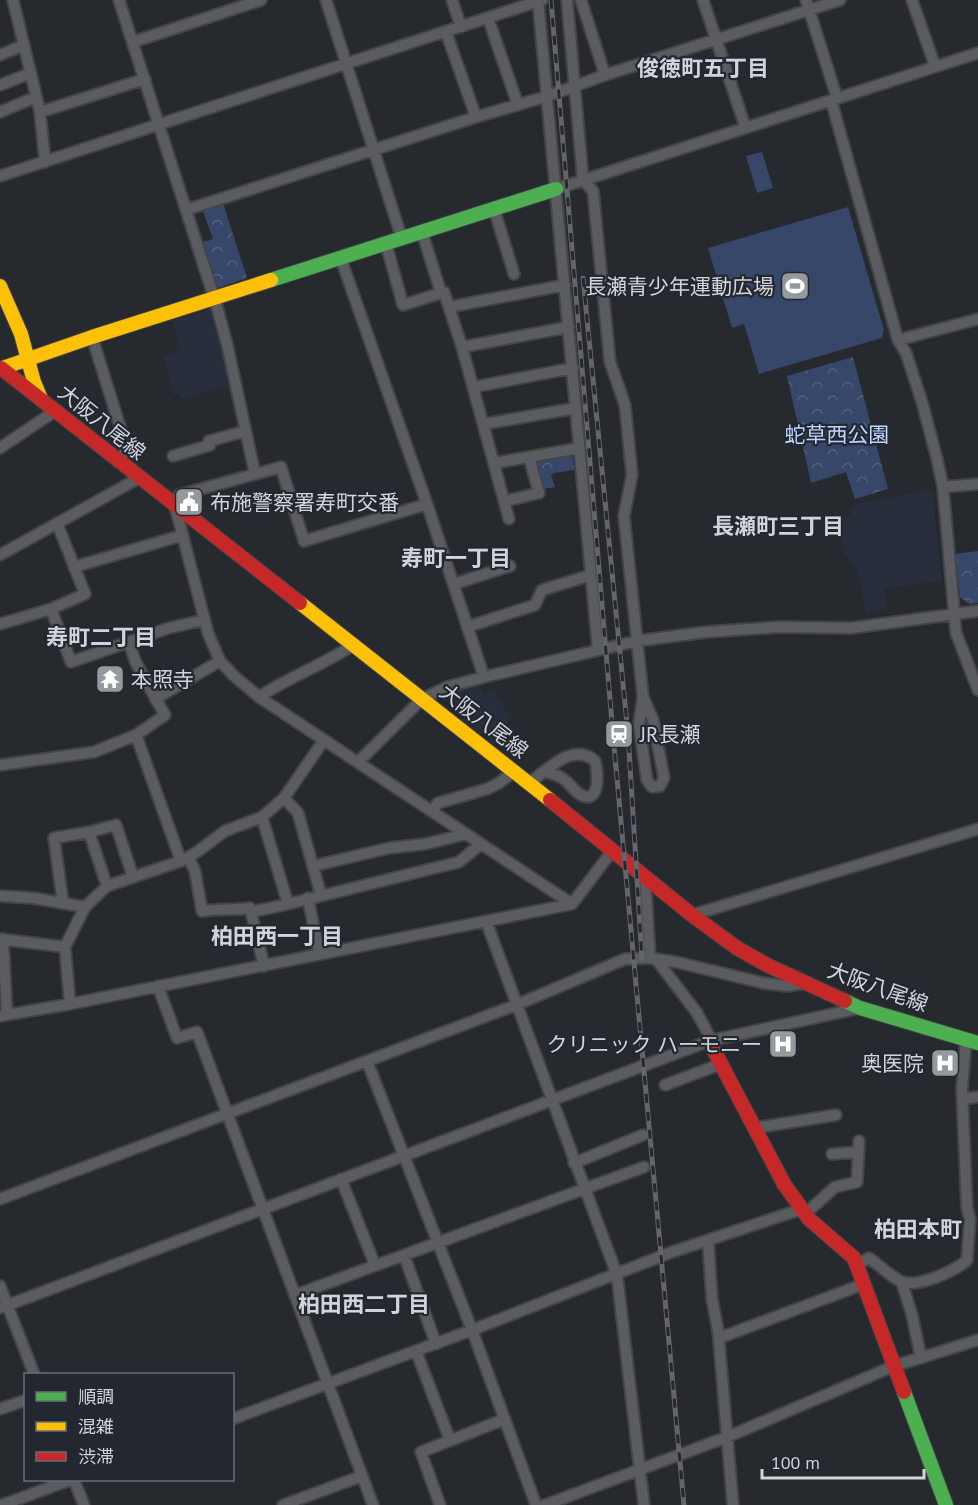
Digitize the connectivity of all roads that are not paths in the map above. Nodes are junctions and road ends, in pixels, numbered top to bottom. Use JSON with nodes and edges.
{"nodes":[{"id":1,"x":13,"y":0,"type":"edge"},
{"id":2,"x":119,"y":0,"type":"edge"},
{"id":3,"x":261,"y":0,"type":"edge"},
{"id":4,"x":326,"y":0,"type":"edge"},
{"id":5,"x":452,"y":0,"type":"edge"},
{"id":6,"x":567,"y":0,"type":"edge"},
{"id":7,"x":581,"y":0,"type":"edge"},
{"id":8,"x":703,"y":0,"type":"edge"},
{"id":9,"x":840,"y":0,"type":"edge"},
{"id":10,"x":912,"y":0,"type":"edge"},
{"id":11,"x":540,"y":1,"type":"edge"},
{"id":12,"x":228,"y":5,"type":"edge"},
{"id":13,"x":807,"y":5,"type":"edge"},
{"id":14,"x":488,"y":18,"type":"junction"},
{"id":15,"x":461,"y":27,"type":"junction"},
{"id":16,"x":446,"y":32,"type":"junction"},
{"id":17,"x":716,"y":39,"type":"junction"},
{"id":18,"x":133,"y":42,"type":"junction"},
{"id":19,"x":24,"y":45,"type":"junction"},
{"id":20,"x":0,"y":55,"type":"edge"},
{"id":21,"x":977,"y":56,"type":"edge"},
{"id":22,"x":346,"y":65,"type":"junction"},
{"id":23,"x":935,"y":66,"type":"junction"},
{"id":24,"x":31,"y":73,"type":"junction"},
{"id":25,"x":605,"y":75,"type":"junction"},
{"id":26,"x":145,"y":79,"type":"junction"},
{"id":27,"x":0,"y":85,"type":"edge"},
{"id":28,"x":575,"y":85,"type":"junction"},
{"id":29,"x":548,"y":96,"type":"junction"},
{"id":30,"x":36,"y":97,"type":"junction"},
{"id":31,"x":834,"y":99,"type":"junction"},
{"id":32,"x":518,"y":105,"type":"junction"},
{"id":33,"x":0,"y":112,"type":"edge"},
{"id":34,"x":40,"y":112,"type":"junction"},
{"id":35,"x":476,"y":117,"type":"junction"},
{"id":36,"x":159,"y":125,"type":"junction"},
{"id":37,"x":745,"y":126,"type":"junction"},
{"id":38,"x":373,"y":150,"type":"junction"},
{"id":39,"x":45,"y":162,"type":"junction"},
{"id":40,"x":0,"y":176,"type":"edge"},
{"id":41,"x":583,"y":180,"type":"junction"},
{"id":42,"x":556,"y":189,"type":"junction"},
{"id":43,"x":494,"y":209,"type":"junction"},
{"id":44,"x":186,"y":210,"type":"junction"},
{"id":45,"x":422,"y":232,"type":"junction"},
{"id":46,"x":402,"y":239,"type":"junction"},
{"id":47,"x":386,"y":244,"type":"junction"},
{"id":48,"x":341,"y":259,"type":"junction"},
{"id":49,"x":513,"y":274,"type":"dead end"},
{"id":50,"x":565,"y":285,"type":"junction"},
{"id":51,"x":0,"y":286,"type":"edge"},
{"id":52,"x":441,"y":293,"type":"junction"},
{"id":53,"x":214,"y":298,"type":"junction"},
{"id":54,"x":449,"y":307,"type":"junction"},
{"id":55,"x":6,"y":314,"type":"edge"},
{"id":56,"x":978,"y":319,"type":"edge"},
{"id":57,"x":569,"y":327,"type":"junction"},
{"id":58,"x":92,"y":337,"type":"junction"},
{"id":59,"x":898,"y":339,"type":"junction"},
{"id":60,"x":462,"y":347,"type":"junction"},
{"id":61,"x":28,"y":359,"type":"junction"},
{"id":62,"x":0,"y":368,"type":"edge"},
{"id":63,"x":573,"y":368,"type":"junction"},
{"id":64,"x":474,"y":387,"type":"junction"},
{"id":65,"x":41,"y":400,"type":"junction"},
{"id":66,"x":576,"y":408,"type":"junction"},
{"id":67,"x":55,"y":411,"type":"junction"},
{"id":68,"x":484,"y":424,"type":"junction"},
{"id":69,"x":246,"y":431,"type":"junction"},
{"id":70,"x":0,"y":448,"type":"edge"},
{"id":71,"x":580,"y":448,"type":"junction"},
{"id":72,"x":173,"y":456,"type":"dead end"},
{"id":73,"x":530,"y":457,"type":"junction"},
{"id":74,"x":118,"y":462,"type":"junction"},
{"id":75,"x":494,"y":464,"type":"junction"},
{"id":76,"x":255,"y":474,"type":"junction"},
{"id":77,"x":139,"y":478,"type":"junction"},
{"id":78,"x":978,"y":484,"type":"edge"},
{"id":79,"x":942,"y":487,"type":"junction"},
{"id":80,"x":505,"y":501,"type":"junction"},
{"id":81,"x":427,"y":504,"type":"junction"},
{"id":82,"x":175,"y":506,"type":"junction"},
{"id":83,"x":509,"y":519,"type":"dead end"},
{"id":84,"x":57,"y":523,"type":"junction"},
{"id":85,"x":183,"y":535,"type":"junction"},
{"id":86,"x":0,"y":555,"type":"edge"},
{"id":87,"x":510,"y":566,"type":"dead end"},
{"id":88,"x":74,"y":567,"type":"junction"},
{"id":89,"x":591,"y":575,"type":"junction"},
{"id":90,"x":454,"y":584,"type":"junction"},
{"id":91,"x":51,"y":609,"type":"junction"},
{"id":92,"x":978,"y":611,"type":"edge"},
{"id":93,"x":953,"y":613,"type":"junction"},
{"id":94,"x":204,"y":620,"type":"junction"},
{"id":95,"x":0,"y":624,"type":"edge"},
{"id":96,"x":467,"y":627,"type":"junction"},
{"id":97,"x":637,"y":641,"type":"junction"},
{"id":98,"x":129,"y":643,"type":"junction"},
{"id":99,"x":353,"y":645,"type":"junction"},
{"id":100,"x":598,"y":650,"type":"junction"},
{"id":101,"x":220,"y":661,"type":"junction"},
{"id":102,"x":484,"y":676,"type":"junction"},
{"id":103,"x":978,"y":690,"type":"edge"},
{"id":104,"x":259,"y":697,"type":"junction"},
{"id":105,"x":644,"y":697,"type":"junction"},
{"id":106,"x":155,"y":699,"type":"junction"},
{"id":107,"x":422,"y":699,"type":"junction"},
{"id":108,"x":136,"y":735,"type":"junction"},
{"id":109,"x":324,"y":740,"type":"junction"},
{"id":110,"x":358,"y":762,"type":"junction"},
{"id":111,"x":0,"y":765,"type":"edge"},
{"id":112,"x":513,"y":772,"type":"junction"},
{"id":113,"x":546,"y":772,"type":"junction"},
{"id":114,"x":529,"y":783,"type":"junction"},
{"id":115,"x":284,"y":798,"type":"junction"},
{"id":116,"x":432,"y":811,"type":"junction"},
{"id":117,"x":262,"y":817,"type":"junction"},
{"id":118,"x":978,"y":829,"type":"edge"},
{"id":119,"x":90,"y":832,"type":"junction"},
{"id":120,"x":466,"y":834,"type":"junction"},
{"id":121,"x":481,"y":844,"type":"junction"},
{"id":122,"x":613,"y":850,"type":"junction"},
{"id":123,"x":185,"y":859,"type":"junction"},
{"id":124,"x":313,"y":866,"type":"junction"},
{"id":125,"x":645,"y":876,"type":"junction"},
{"id":126,"x":133,"y":877,"type":"junction"},
{"id":127,"x":107,"y":886,"type":"junction"},
{"id":128,"x":321,"y":895,"type":"junction"},
{"id":129,"x":0,"y":896,"type":"edge"},
{"id":130,"x":308,"y":898,"type":"junction"},
{"id":131,"x":63,"y":903,"type":"junction"},
{"id":132,"x":288,"y":904,"type":"junction"},
{"id":133,"x":572,"y":904,"type":"junction"},
{"id":134,"x":85,"y":907,"type":"junction"},
{"id":135,"x":251,"y":912,"type":"junction"},
{"id":136,"x":692,"y":915,"type":"junction"},
{"id":137,"x":486,"y":921,"type":"junction"},
{"id":138,"x":1,"y":939,"type":"edge"},
{"id":139,"x":65,"y":947,"type":"junction"},
{"id":140,"x":319,"y":953,"type":"junction"},
{"id":141,"x":653,"y":958,"type":"junction"},
{"id":142,"x":767,"y":964,"type":"junction"},
{"id":143,"x":264,"y":966,"type":"junction"},
{"id":144,"x":763,"y":983,"type":"junction"},
{"id":145,"x":806,"y":983,"type":"junction"},
{"id":146,"x":158,"y":986,"type":"junction"},
{"id":147,"x":70,"y":1004,"type":"junction"},
{"id":148,"x":516,"y":1005,"type":"junction"},
{"id":149,"x":860,"y":1008,"type":"junction"},
{"id":150,"x":3,"y":1016,"type":"edge"},
{"id":151,"x":710,"y":1041,"type":"junction"},
{"id":152,"x":972,"y":1041,"type":"edge"},
{"id":153,"x":367,"y":1061,"type":"junction"},
{"id":154,"x":721,"y":1064,"type":"junction"},
{"id":155,"x":665,"y":1085,"type":"dead end"},
{"id":156,"x":978,"y":1097,"type":"edge"},
{"id":157,"x":963,"y":1099,"type":"junction"},
{"id":158,"x":551,"y":1100,"type":"junction"},
{"id":159,"x":227,"y":1113,"type":"junction"},
{"id":160,"x":836,"y":1115,"type":"dead end"},
{"id":161,"x":754,"y":1128,"type":"junction"},
{"id":162,"x":643,"y":1135,"type":"dead end"},
{"id":163,"x":859,"y":1141,"type":"dead end"},
{"id":164,"x":858,"y":1152,"type":"junction"},
{"id":165,"x":832,"y":1154,"type":"dead end"},
{"id":166,"x":404,"y":1155,"type":"junction"},
{"id":167,"x":574,"y":1163,"type":"junction"},
{"id":168,"x":644,"y":1167,"type":"dead end"},
{"id":169,"x":341,"y":1179,"type":"junction"},
{"id":170,"x":585,"y":1190,"type":"junction"},
{"id":171,"x":1,"y":1196,"type":"edge"},
{"id":172,"x":262,"y":1209,"type":"junction"},
{"id":173,"x":803,"y":1211,"type":"junction"},
{"id":174,"x":708,"y":1240,"type":"junction"},
{"id":175,"x":438,"y":1243,"type":"junction"},
{"id":176,"x":404,"y":1256,"type":"junction"},
{"id":177,"x":973,"y":1261,"type":"edge"},
{"id":178,"x":857,"y":1264,"type":"junction"},
{"id":179,"x":375,"y":1265,"type":"junction"},
{"id":180,"x":617,"y":1275,"type":"junction"},
{"id":181,"x":902,"y":1283,"type":"junction"},
{"id":182,"x":864,"y":1284,"type":"junction"},
{"id":183,"x":0,"y":1286,"type":"edge"},
{"id":184,"x":295,"y":1294,"type":"junction"},
{"id":185,"x":4,"y":1306,"type":"edge"},
{"id":186,"x":472,"y":1330,"type":"junction"},
{"id":187,"x":719,"y":1338,"type":"junction"},
{"id":188,"x":978,"y":1340,"type":"edge"},
{"id":189,"x":436,"y":1344,"type":"junction"},
{"id":190,"x":416,"y":1351,"type":"junction"},
{"id":191,"x":921,"y":1358,"type":"junction"},
{"id":192,"x":894,"y":1366,"type":"junction"},
{"id":193,"x":34,"y":1373,"type":"edge"},
{"id":194,"x":327,"y":1383,"type":"junction"},
{"id":195,"x":24,"y":1401,"type":"edge"},
{"id":196,"x":0,"y":1409,"type":"edge"},
{"id":197,"x":234,"y":1418,"type":"edge"},
{"id":198,"x":505,"y":1419,"type":"junction"},
{"id":199,"x":727,"y":1437,"type":"junction"},
{"id":200,"x":450,"y":1440,"type":"junction"},
{"id":201,"x":641,"y":1470,"type":"junction"},
{"id":202,"x":362,"y":1476,"type":"junction"},
{"id":203,"x":67,"y":1481,"type":"edge"},
{"id":204,"x":73,"y":1481,"type":"edge"},
{"id":205,"x":2,"y":1505,"type":"edge"},
{"id":206,"x":84,"y":1505,"type":"edge"},
{"id":207,"x":282,"y":1505,"type":"edge"},
{"id":208,"x":373,"y":1505,"type":"edge"},
{"id":209,"x":440,"y":1505,"type":"edge"},
{"id":210,"x":536,"y":1505,"type":"edge"},
{"id":211,"x":545,"y":1505,"type":"edge"},
{"id":212,"x":644,"y":1505,"type":"edge"},
{"id":213,"x":733,"y":1505,"type":"edge"},
{"id":214,"x":946,"y":1505,"type":"edge"}],
"edges":[{"from":1,"to":19,"type":"street"},
{"from":2,"to":18,"type":"street"},
{"from":3,"to":12,"type":"street"},
{"from":4,"to":22,"type":"street"},
{"from":5,"to":15,"type":"street"},
{"from":6,"to":28,"type":"street"},
{"from":7,"to":25,"type":"street"},
{"from":8,"to":17,"type":"street"},
{"from":9,"to":13,"type":"street"},
{"from":10,"to":23,"type":"street"},
{"from":11,"to":14,"type":"street"},
{"from":11,"to":29,"type":"street"},
{"from":12,"to":18,"type":"street"},
{"from":13,"to":17,"type":"street"},
{"from":13,"to":31,"type":"street"},
{"from":14,"to":15,"type":"street"},
{"from":14,"to":32,"type":"street"},
{"from":15,"to":16,"type":"street"},
{"from":16,"to":22,"type":"street"},
{"from":16,"to":35,"type":"street"},
{"from":17,"to":25,"type":"street"},
{"from":17,"to":37,"type":"street"},
{"from":18,"to":26,"type":"street"},
{"from":19,"to":20,"type":"street"},
{"from":19,"to":24,"type":"street"},
{"from":21,"to":23,"type":"street"},
{"from":22,"to":36,"type":"street"},
{"from":22,"to":38,"type":"street"},
{"from":23,"to":31,"type":"street"},
{"from":24,"to":27,"type":"street"},
{"from":24,"to":30,"type":"street"},
{"from":25,"to":28,"type":"street"},
{"from":26,"to":34,"type":"street"},
{"from":26,"to":36,"type":"street"},
{"from":28,"to":29,"type":"street"},
{"from":28,"to":41,"type":"street"},
{"from":29,"to":32,"type":"street"},
{"from":29,"to":42,"type":"street"},
{"from":30,"to":33,"type":"street"},
{"from":30,"to":34,"type":"street"},
{"from":31,"to":37,"type":"street"},
{"from":31,"to":59,"type":"street"},
{"from":32,"to":35,"type":"street"},
{"from":34,"to":39,"type":"street"},
{"from":35,"to":38,"type":"street"},
{"from":36,"to":39,"type":"street"},
{"from":36,"to":44,"type":"street"},
{"from":37,"to":41,"type":"street"},
{"from":38,"to":44,"type":"street"},
{"from":38,"to":46,"type":"street"},
{"from":39,"to":40,"type":"street"},
{"from":41,"to":42,"type":"street"},
{"from":41,"to":97,"type":"street"},
{"from":42,"to":43,"type":"street"},
{"from":42,"to":50,"type":"street"},
{"from":43,"to":45,"type":"street"},
{"from":43,"to":49,"type":"street"},
{"from":44,"to":53,"type":"street"},
{"from":45,"to":46,"type":"street"},
{"from":45,"to":52,"type":"street"},
{"from":46,"to":47,"type":"street"},
{"from":47,"to":48,"type":"street"},
{"from":47,"to":52,"type":"street"},
{"from":48,"to":53,"type":"street"},
{"from":48,"to":81,"type":"street"},
{"from":50,"to":54,"type":"street"},
{"from":50,"to":57,"type":"street"},
{"from":51,"to":55,"type":"street"},
{"from":52,"to":54,"type":"street"},
{"from":53,"to":58,"type":"street"},
{"from":53,"to":69,"type":"street"},
{"from":54,"to":60,"type":"street"},
{"from":55,"to":61,"type":"street"},
{"from":56,"to":59,"type":"street"},
{"from":57,"to":60,"type":"street"},
{"from":57,"to":63,"type":"street"},
{"from":58,"to":61,"type":"street"},
{"from":58,"to":74,"type":"street"},
{"from":59,"to":79,"type":"street"},
{"from":60,"to":64,"type":"street"},
{"from":61,"to":62,"type":"street"},
{"from":61,"to":65,"type":"street"},
{"from":62,"to":65,"type":"street","name":"大阪八尾線"},
{"from":63,"to":64,"type":"street"},
{"from":63,"to":66,"type":"street"},
{"from":64,"to":68,"type":"street"},
{"from":65,"to":67,"type":"street","name":"大阪八尾線"},
{"from":66,"to":68,"type":"street"},
{"from":66,"to":71,"type":"street"},
{"from":67,"to":70,"type":"street"},
{"from":67,"to":74,"type":"street","name":"大阪八尾線"},
{"from":68,"to":75,"type":"street"},
{"from":69,"to":72,"type":"street"},
{"from":69,"to":76,"type":"street"},
{"from":71,"to":73,"type":"street"},
{"from":71,"to":89,"type":"street"},
{"from":73,"to":75,"type":"street"},
{"from":73,"to":80,"type":"street"},
{"from":74,"to":77,"type":"street","name":"大阪八尾線"},
{"from":75,"to":80,"type":"street"},
{"from":76,"to":81,"type":"street"},
{"from":76,"to":82,"type":"street"},
{"from":77,"to":82,"type":"street","name":"大阪八尾線"},
{"from":77,"to":84,"type":"street"},
{"from":78,"to":79,"type":"street"},
{"from":79,"to":93,"type":"street"},
{"from":80,"to":83,"type":"street"},
{"from":81,"to":90,"type":"street"},
{"from":82,"to":85,"type":"street"},
{"from":82,"to":99,"type":"street","name":"大阪八尾線"},
{"from":84,"to":86,"type":"street"},
{"from":84,"to":88,"type":"street"},
{"from":85,"to":88,"type":"street"},
{"from":85,"to":94,"type":"street"},
{"from":87,"to":90,"type":"street"},
{"from":88,"to":91,"type":"street"},
{"from":89,"to":96,"type":"street"},
{"from":89,"to":100,"type":"street"},
{"from":90,"to":96,"type":"street"},
{"from":91,"to":95,"type":"street"},
{"from":91,"to":98,"type":"street"},
{"from":92,"to":93,"type":"street"},
{"from":93,"to":97,"type":"street"},
{"from":93,"to":103,"type":"street"},
{"from":94,"to":98,"type":"street"},
{"from":94,"to":101,"type":"street"},
{"from":96,"to":102,"type":"street"},
{"from":97,"to":100,"type":"street"},
{"from":97,"to":105,"type":"street"},
{"from":98,"to":106,"type":"street"},
{"from":99,"to":104,"type":"street"},
{"from":99,"to":107,"type":"street","name":"大阪八尾線"},
{"from":100,"to":102,"type":"street"},
{"from":101,"to":104,"type":"street"},
{"from":101,"to":106,"type":"street"},
{"from":102,"to":107,"type":"street"},
{"from":104,"to":109,"type":"street"},
{"from":105,"to":105,"type":"street"},
{"from":106,"to":108,"type":"street"},
{"from":107,"to":110,"type":"street"},
{"from":107,"to":112,"type":"street","name":"大阪八尾線"},
{"from":108,"to":111,"type":"street"},
{"from":108,"to":123,"type":"street"},
{"from":109,"to":110,"type":"street"},
{"from":109,"to":115,"type":"street"},
{"from":110,"to":116,"type":"street"},
{"from":112,"to":114,"type":"street","name":"大阪八尾線"},
{"from":112,"to":116,"type":"street"},
{"from":113,"to":113,"type":"street"},
{"from":113,"to":114,"type":"street"},
{"from":114,"to":122,"type":"street","name":"大阪八尾線"},
{"from":115,"to":117,"type":"street"},
{"from":115,"to":124,"type":"street"},
{"from":116,"to":120,"type":"street"},
{"from":117,"to":123,"type":"street"},
{"from":117,"to":132,"type":"street"},
{"from":118,"to":136,"type":"street"},
{"from":119,"to":126,"type":"street"},
{"from":119,"to":127,"type":"street"},
{"from":119,"to":131,"type":"street"},
{"from":120,"to":121,"type":"street"},
{"from":120,"to":124,"type":"street"},
{"from":121,"to":128,"type":"street"},
{"from":121,"to":133,"type":"street"},
{"from":122,"to":125,"type":"street","name":"大阪八尾線"},
{"from":122,"to":133,"type":"street"},
{"from":123,"to":126,"type":"street"},
{"from":123,"to":135,"type":"street"},
{"from":124,"to":128,"type":"street"},
{"from":125,"to":136,"type":"street","name":"大阪八尾線"},
{"from":125,"to":141,"type":"street"},
{"from":126,"to":127,"type":"street"},
{"from":127,"to":134,"type":"street"},
{"from":128,"to":130,"type":"street"},
{"from":129,"to":131,"type":"street"},
{"from":130,"to":132,"type":"street"},
{"from":130,"to":140,"type":"street"},
{"from":131,"to":134,"type":"street"},
{"from":132,"to":135,"type":"street"},
{"from":133,"to":137,"type":"street"},
{"from":134,"to":139,"type":"street"},
{"from":135,"to":143,"type":"street"},
{"from":136,"to":142,"type":"street","name":"大阪八尾線"},
{"from":137,"to":140,"type":"street"},
{"from":137,"to":148,"type":"street"},
{"from":138,"to":139,"type":"street"},
{"from":138,"to":150,"type":"street"},
{"from":139,"to":147,"type":"street"},
{"from":140,"to":143,"type":"street"},
{"from":141,"to":144,"type":"street"},
{"from":141,"to":148,"type":"street"},
{"from":141,"to":151,"type":"street"},
{"from":142,"to":144,"type":"street"},
{"from":142,"to":145,"type":"street","name":"大阪八尾線"},
{"from":143,"to":146,"type":"street"},
{"from":144,"to":145,"type":"street"},
{"from":145,"to":149,"type":"street","name":"大阪八尾線"},
{"from":146,"to":147,"type":"street"},
{"from":146,"to":159,"type":"street"},
{"from":147,"to":150,"type":"street"},
{"from":148,"to":153,"type":"street"},
{"from":148,"to":158,"type":"street"},
{"from":149,"to":151,"type":"street"},
{"from":149,"to":152,"type":"street","name":"大阪八尾線"},
{"from":151,"to":154,"type":"street"},
{"from":151,"to":158,"type":"street"},
{"from":152,"to":157,"type":"street"},
{"from":153,"to":159,"type":"street"},
{"from":153,"to":166,"type":"street"},
{"from":154,"to":155,"type":"street"},
{"from":154,"to":161,"type":"street"},
{"from":156,"to":157,"type":"street"},
{"from":157,"to":177,"type":"street"},
{"from":158,"to":166,"type":"street"},
{"from":158,"to":167,"type":"street"},
{"from":159,"to":171,"type":"street"},
{"from":159,"to":172,"type":"street"},
{"from":160,"to":161,"type":"street"},
{"from":161,"to":173,"type":"street"},
{"from":162,"to":167,"type":"street"},
{"from":163,"to":164,"type":"street"},
{"from":164,"to":165,"type":"street"},
{"from":164,"to":173,"type":"street"},
{"from":166,"to":169,"type":"street"},
{"from":166,"to":175,"type":"street"},
{"from":167,"to":170,"type":"street"},
{"from":168,"to":170,"type":"street"},
{"from":169,"to":172,"type":"street"},
{"from":169,"to":179,"type":"street"},
{"from":170,"to":175,"type":"street"},
{"from":170,"to":180,"type":"street"},
{"from":172,"to":184,"type":"street"},
{"from":172,"to":185,"type":"street"},
{"from":173,"to":174,"type":"street"},
{"from":173,"to":178,"type":"street"},
{"from":174,"to":180,"type":"street"},
{"from":174,"to":187,"type":"street"},
{"from":175,"to":176,"type":"street"},
{"from":175,"to":186,"type":"street"},
{"from":176,"to":179,"type":"street"},
{"from":176,"to":189,"type":"street"},
{"from":177,"to":181,"type":"street"},
{"from":178,"to":181,"type":"street"},
{"from":178,"to":182,"type":"street"},
{"from":179,"to":184,"type":"street"},
{"from":180,"to":186,"type":"street"},
{"from":180,"to":201,"type":"street"},
{"from":181,"to":191,"type":"street"},
{"from":182,"to":187,"type":"street"},
{"from":182,"to":192,"type":"street"},
{"from":183,"to":185,"type":"street"},
{"from":184,"to":194,"type":"street"},
{"from":185,"to":193,"type":"street"},
{"from":186,"to":189,"type":"street"},
{"from":186,"to":198,"type":"street"},
{"from":187,"to":199,"type":"street"},
{"from":188,"to":191,"type":"street"},
{"from":189,"to":190,"type":"street"},
{"from":190,"to":194,"type":"street"},
{"from":190,"to":200,"type":"street"},
{"from":191,"to":192,"type":"street"},
{"from":192,"to":199,"type":"street"},
{"from":192,"to":214,"type":"street"},
{"from":194,"to":197,"type":"street"},
{"from":194,"to":202,"type":"street"},
{"from":195,"to":196,"type":"street"},
{"from":198,"to":200,"type":"street"},
{"from":198,"to":210,"type":"street"},
{"from":199,"to":201,"type":"street"},
{"from":199,"to":213,"type":"street"},
{"from":200,"to":209,"type":"street"},
{"from":201,"to":211,"type":"street"},
{"from":201,"to":212,"type":"street"},
{"from":202,"to":207,"type":"street"},
{"from":202,"to":208,"type":"street"},
{"from":203,"to":205,"type":"street"},
{"from":204,"to":206,"type":"street"}]}
